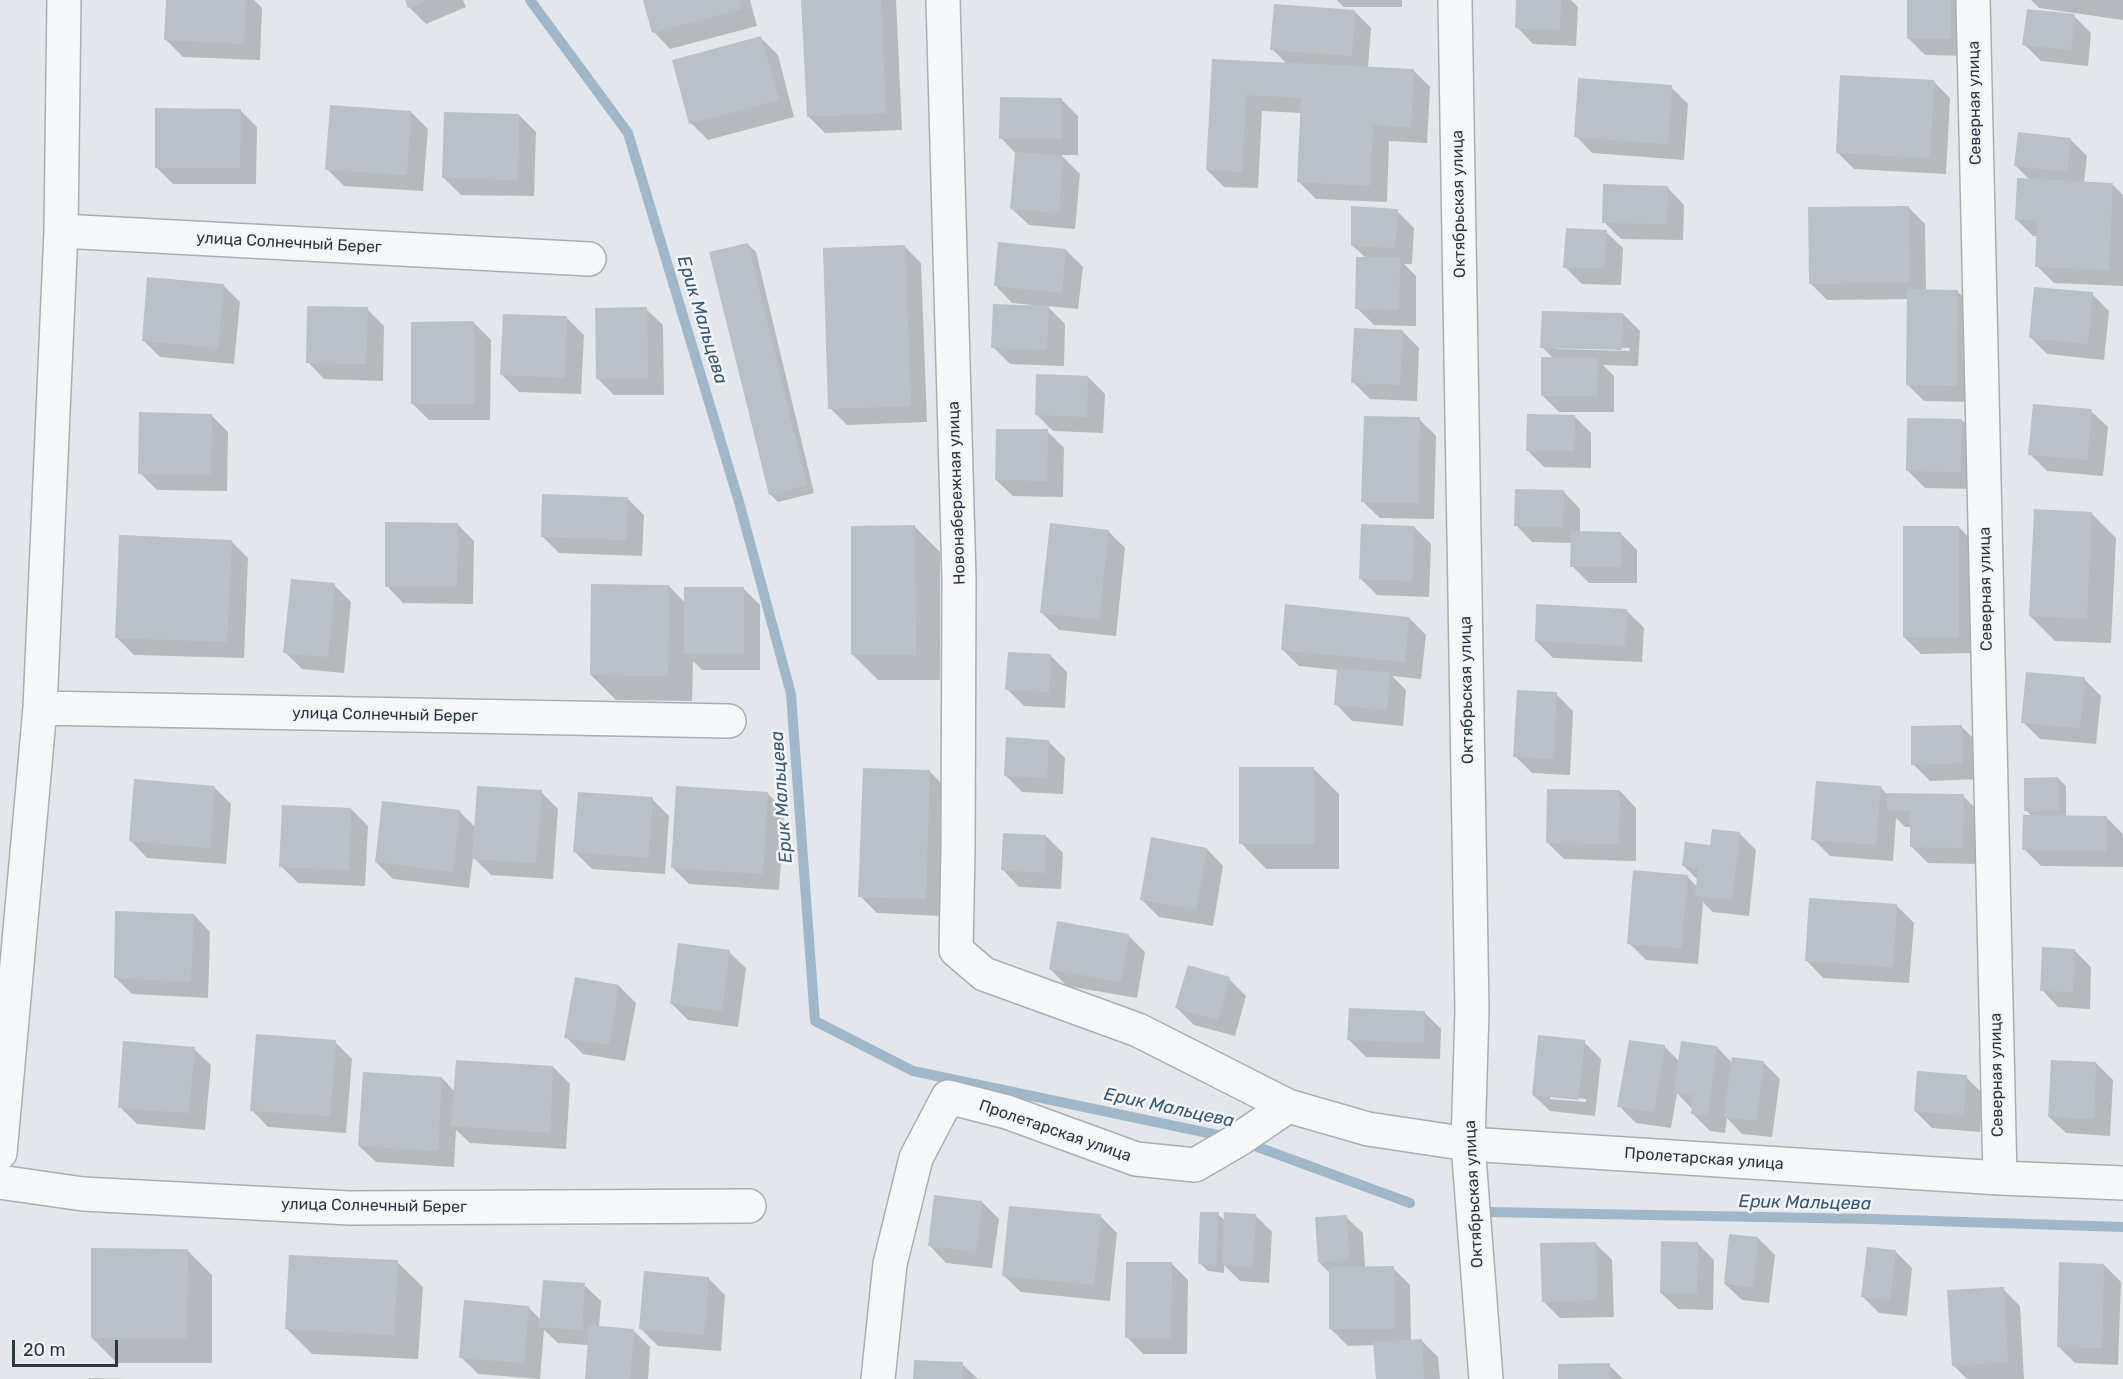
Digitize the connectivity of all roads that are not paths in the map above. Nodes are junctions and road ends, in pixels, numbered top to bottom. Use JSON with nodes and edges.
{"nodes":[{"id":1,"x":64,"y":0,"type":"edge"},
{"id":2,"x":943,"y":0,"type":"edge"},
{"id":3,"x":1455,"y":0,"type":"edge"},
{"id":4,"x":1973,"y":0,"type":"edge"},
{"id":5,"x":60,"y":231,"type":"junction"},
{"id":6,"x":589,"y":259,"type":"dead end"},
{"id":7,"x":40,"y":708,"type":"junction"},
{"id":8,"x":729,"y":721,"type":"dead end"},
{"id":9,"x":984,"y":974,"type":"joint"},
{"id":10,"x":1288,"y":1106,"type":"junction"},
{"id":11,"x":1468,"y":1144,"type":"junction"},
{"id":12,"x":0,"y":1153,"type":"edge"},
{"id":13,"x":2000,"y":1178,"type":"junction"},
{"id":14,"x":0,"y":1182,"type":"edge"},
{"id":15,"x":2123,"y":1183,"type":"edge"},
{"id":16,"x":749,"y":1206,"type":"dead end"},
{"id":17,"x":878,"y":1379,"type":"edge"},
{"id":18,"x":1486,"y":1379,"type":"edge"}],
"edges":[{"from":1,"to":5,"type":"street"},
{"from":2,"to":9,"type":"street","name":"Новонабережная улица"},
{"from":3,"to":11,"type":"street","name":"Октябрьская улица"},
{"from":4,"to":13,"type":"street","name":"Северная улица"},
{"from":5,"to":6,"type":"street","name":"улица Солнечный Берег"},
{"from":5,"to":7,"type":"street"},
{"from":7,"to":8,"type":"street","name":"улица Солнечный Берег"},
{"from":7,"to":12,"type":"street"},
{"from":9,"to":10,"type":"street","name":"Пролетарская улица"},
{"from":10,"to":11,"type":"street","name":"Пролетарская улица"},
{"from":10,"to":17,"type":"street","name":"Пролетарская улица"},
{"from":11,"to":13,"type":"street","name":"Пролетарская улица"},
{"from":11,"to":18,"type":"street","name":"Октябрьская улица"},
{"from":13,"to":15,"type":"street","name":"Пролетарская улица"},
{"from":14,"to":16,"type":"street","name":"улица Солнечный Берег"}]}
